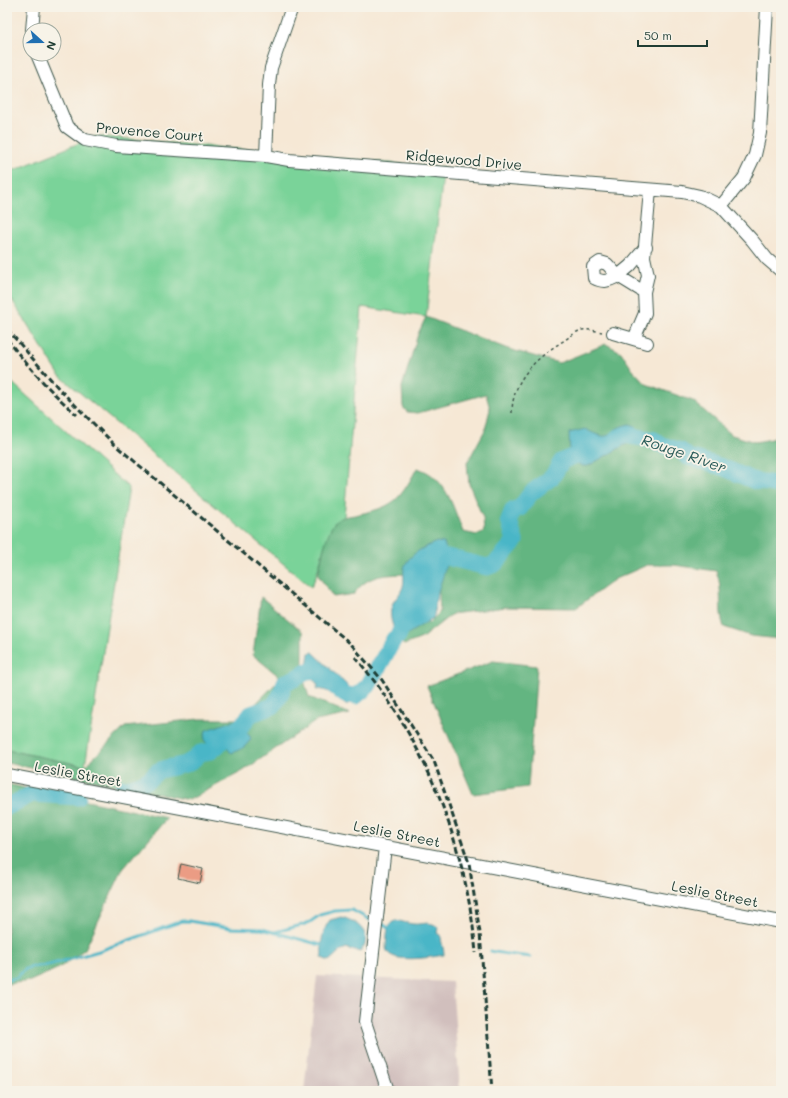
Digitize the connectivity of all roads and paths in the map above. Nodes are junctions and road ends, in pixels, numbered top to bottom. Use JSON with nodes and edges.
{"nodes":[{"id":1,"x":34,"y":7,"type":"edge"},
{"id":2,"x":292,"y":7,"type":"edge"},
{"id":3,"x":767,"y":7,"type":"edge"},
{"id":4,"x":33,"y":22,"type":"edge"},
{"id":5,"x":41,"y":62,"type":"edge"},
{"id":6,"x":266,"y":156,"type":"junction"},
{"id":7,"x":650,"y":190,"type":"junction"},
{"id":8,"x":721,"y":206,"type":"junction"},
{"id":9,"x":646,"y":247,"type":"junction"},
{"id":10,"x":781,"y":271,"type":"edge"},
{"id":11,"x":644,"y":292,"type":"junction"},
{"id":12,"x":613,"y":333,"type":"joint"},
{"id":13,"x":634,"y":339,"type":"junction"},
{"id":14,"x":647,"y":343,"type":"dead end"},
{"id":15,"x":512,"y":413,"type":"dead end"},
{"id":16,"x":7,"y":775,"type":"edge"},
{"id":17,"x":385,"y":847,"type":"junction"},
{"id":18,"x":781,"y":922,"type":"edge"},
{"id":19,"x":388,"y":1091,"type":"edge"}],
"edges":[{"from":1,"to":4,"type":"street"},
{"from":2,"to":6,"type":"street"},
{"from":3,"to":8,"type":"street"},
{"from":5,"to":6,"type":"street","name":"Provence Court"},
{"from":6,"to":7,"type":"street","name":"Ridgewood Drive"},
{"from":7,"to":8,"type":"street","name":"Ridgewood Drive"},
{"from":7,"to":9,"type":"street"},
{"from":8,"to":10,"type":"street","name":"Ridgewood Drive"},
{"from":9,"to":11,"type":"street"},
{"from":9,"to":11,"type":"street"},
{"from":11,"to":13,"type":"street"},
{"from":12,"to":13,"type":"street"},
{"from":12,"to":15,"type":"path"},
{"from":13,"to":14,"type":"street"},
{"from":16,"to":17,"type":"street","name":"Leslie Street"},
{"from":17,"to":18,"type":"street","name":"Leslie Street"},
{"from":17,"to":19,"type":"street"}]}
